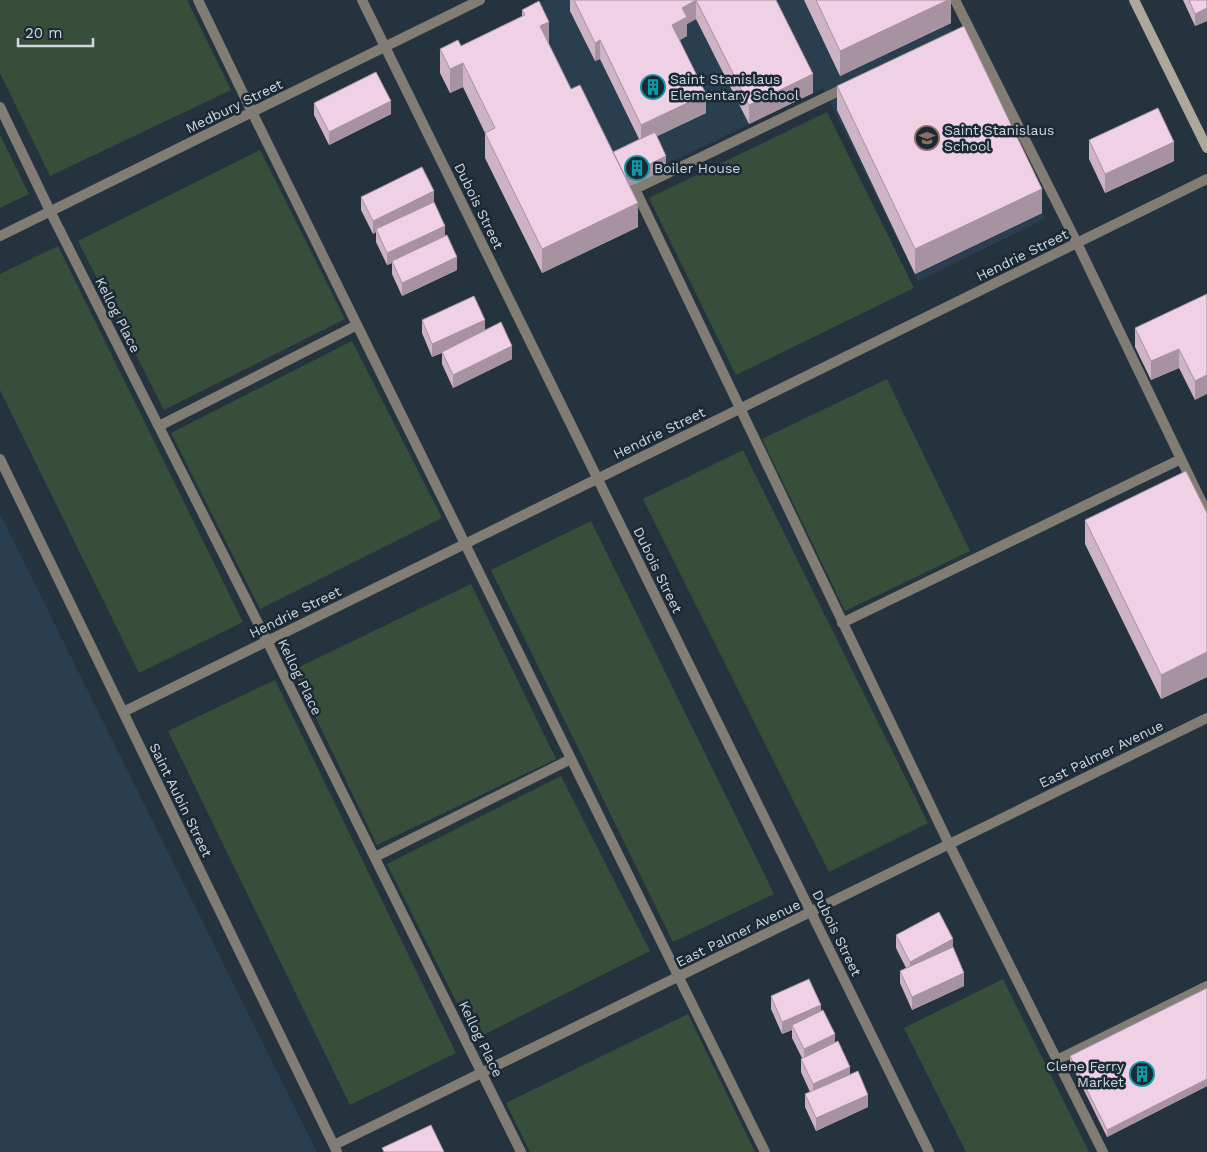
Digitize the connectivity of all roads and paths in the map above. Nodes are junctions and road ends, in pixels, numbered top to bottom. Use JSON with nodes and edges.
{"nodes":[{"id":1,"x":198,"y":0,"type":"edge"},
{"id":2,"x":362,"y":0,"type":"edge"},
{"id":3,"x":480,"y":0,"type":"edge"},
{"id":4,"x":955,"y":0,"type":"edge"},
{"id":5,"x":1134,"y":0,"type":"edge"},
{"id":6,"x":385,"y":47,"type":"junction"},
{"id":7,"x":862,"y":80,"type":"edge"},
{"id":8,"x":0,"y":107,"type":"edge"},
{"id":9,"x":252,"y":112,"type":"junction"},
{"id":10,"x":1207,"y":148,"type":"edge"},
{"id":11,"x":1207,"y":179,"type":"edge"},
{"id":12,"x":50,"y":211,"type":"junction"},
{"id":13,"x":0,"y":236,"type":"edge"},
{"id":14,"x":1077,"y":243,"type":"junction"},
{"id":15,"x":357,"y":325,"type":"junction"},
{"id":16,"x":740,"y":409,"type":"junction"},
{"id":17,"x":159,"y":426,"type":"junction"},
{"id":18,"x":0,"y":459,"type":"edge"},
{"id":19,"x":1181,"y":459,"type":"junction"},
{"id":20,"x":598,"y":478,"type":"junction"},
{"id":21,"x":1207,"y":512,"type":"edge"},
{"id":22,"x":465,"y":544,"type":"junction"},
{"id":23,"x":842,"y":623,"type":"junction"},
{"id":24,"x":267,"y":641,"type":"junction"},
{"id":25,"x":123,"y":712,"type":"junction"},
{"id":26,"x":1207,"y":718,"type":"edge"},
{"id":27,"x":571,"y":759,"type":"junction"},
{"id":28,"x":949,"y":844,"type":"junction"},
{"id":29,"x":375,"y":857,"type":"junction"},
{"id":30,"x":811,"y":912,"type":"junction"},
{"id":31,"x":678,"y":977,"type":"junction"},
{"id":32,"x":1207,"y":986,"type":"edge"},
{"id":33,"x":1057,"y":1060,"type":"junction"},
{"id":34,"x":482,"y":1073,"type":"junction"},
{"id":35,"x":336,"y":1149,"type":"edge"},
{"id":36,"x":521,"y":1152,"type":"edge"},
{"id":37,"x":765,"y":1152,"type":"edge"},
{"id":38,"x":929,"y":1152,"type":"edge"},
{"id":39,"x":1103,"y":1152,"type":"edge"}],
"edges":[{"from":1,"to":9,"type":"street"},
{"from":2,"to":6,"type":"street","name":"Dubois Street"},
{"from":3,"to":6,"type":"street","name":"Medbury Street"},
{"from":4,"to":14,"type":"street"},
{"from":5,"to":10,"type":"street"},
{"from":6,"to":9,"type":"street","name":"Medbury Street"},
{"from":6,"to":20,"type":"street","name":"Dubois Street"},
{"from":7,"to":16,"type":"street"},
{"from":8,"to":12,"type":"street","name":"Kellog Place"},
{"from":9,"to":12,"type":"street","name":"Medbury Street"},
{"from":9,"to":15,"type":"street"},
{"from":11,"to":14,"type":"street","name":"Hendrie Street"},
{"from":12,"to":13,"type":"street","name":"Medbury Street"},
{"from":12,"to":17,"type":"street","name":"Kellog Place"},
{"from":14,"to":16,"type":"street","name":"Hendrie Street"},
{"from":14,"to":19,"type":"street"},
{"from":15,"to":17,"type":"street"},
{"from":15,"to":22,"type":"street"},
{"from":16,"to":20,"type":"street","name":"Hendrie Street"},
{"from":16,"to":23,"type":"street"},
{"from":17,"to":24,"type":"street","name":"Kellog Place"},
{"from":18,"to":25,"type":"street","name":"Saint Aubin Street"},
{"from":19,"to":21,"type":"street"},
{"from":19,"to":23,"type":"street"},
{"from":20,"to":22,"type":"street","name":"Hendrie Street"},
{"from":20,"to":30,"type":"street","name":"Dubois Street"},
{"from":22,"to":24,"type":"street","name":"Hendrie Street"},
{"from":22,"to":27,"type":"street"},
{"from":23,"to":28,"type":"street"},
{"from":24,"to":25,"type":"street","name":"Hendrie Street"},
{"from":24,"to":29,"type":"street","name":"Kellog Place"},
{"from":25,"to":35,"type":"street","name":"Saint Aubin Street"},
{"from":26,"to":28,"type":"street","name":"East Palmer Avenue"},
{"from":27,"to":29,"type":"street"},
{"from":27,"to":31,"type":"street"},
{"from":28,"to":30,"type":"street","name":"East Palmer Avenue"},
{"from":28,"to":33,"type":"street"},
{"from":29,"to":34,"type":"street","name":"Kellog Place"},
{"from":30,"to":31,"type":"street","name":"East Palmer Avenue"},
{"from":30,"to":38,"type":"street","name":"Dubois Street"},
{"from":31,"to":34,"type":"street","name":"East Palmer Avenue"},
{"from":31,"to":37,"type":"street"},
{"from":32,"to":33,"type":"street"},
{"from":33,"to":39,"type":"street"},
{"from":34,"to":35,"type":"street","name":"East Palmer Avenue"},
{"from":34,"to":36,"type":"street","name":"Kellog Place"}]}
